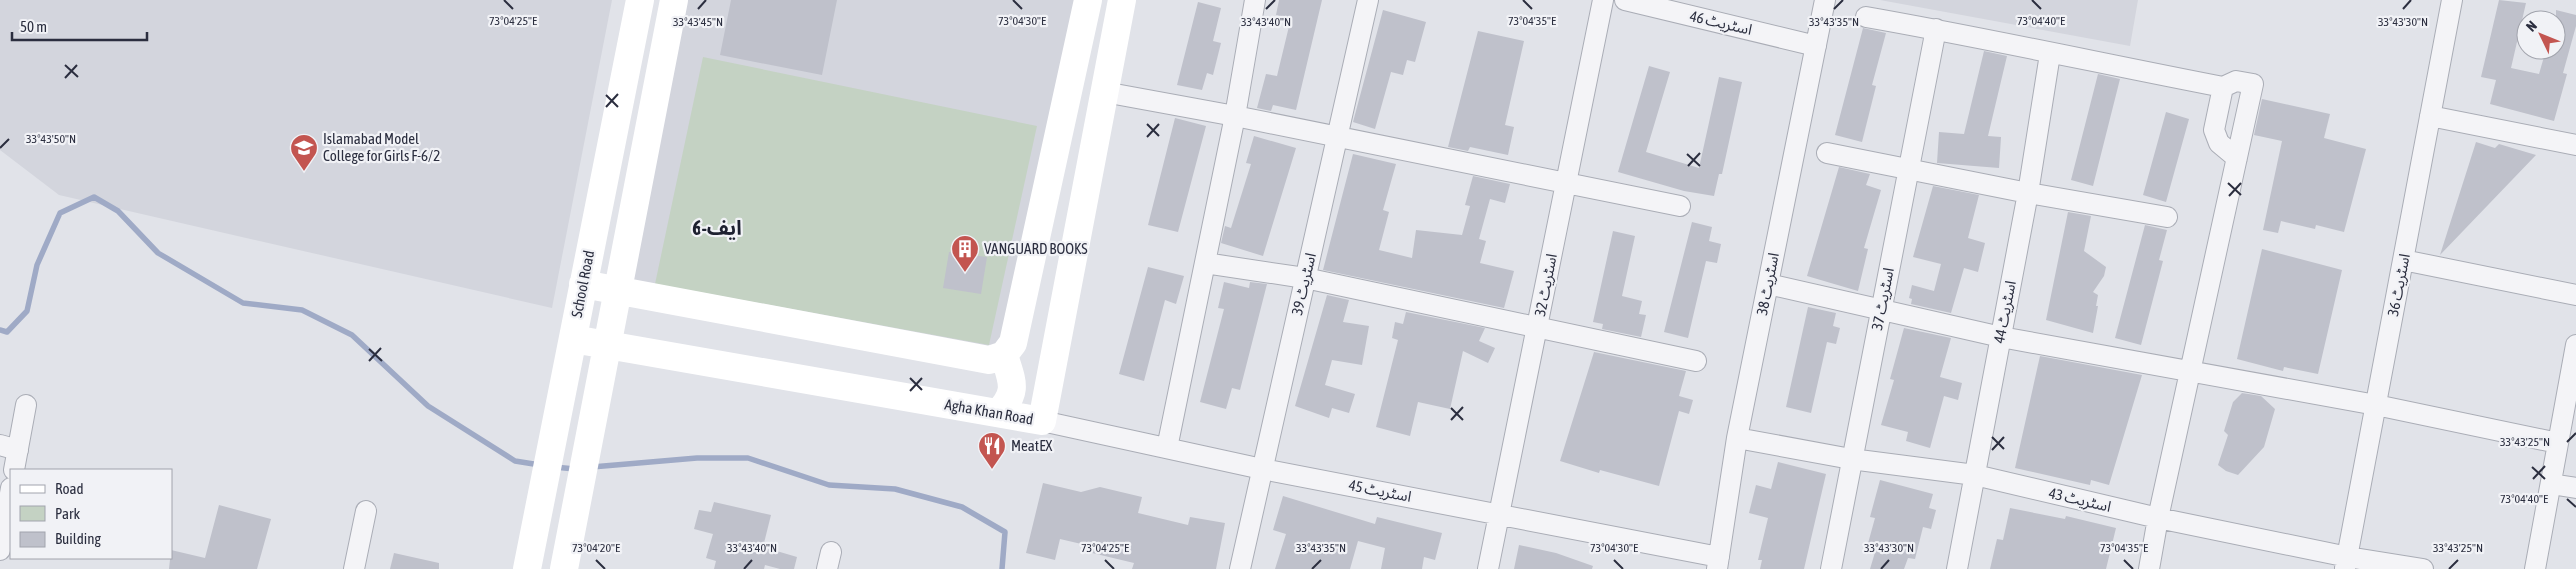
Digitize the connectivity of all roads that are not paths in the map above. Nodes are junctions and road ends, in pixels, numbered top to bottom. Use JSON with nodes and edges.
{"nodes":[{"id":1,"x":640,"y":0,"type":"edge"},
{"id":2,"x":674,"y":0,"type":"edge"},
{"id":3,"x":1088,"y":0,"type":"edge"},
{"id":4,"x":1122,"y":0,"type":"edge"},
{"id":5,"x":1256,"y":0,"type":"edge"},
{"id":6,"x":1368,"y":0,"type":"edge"},
{"id":7,"x":1603,"y":0,"type":"edge"},
{"id":8,"x":1625,"y":0,"type":"edge"},
{"id":9,"x":1825,"y":0,"type":"edge"},
{"id":10,"x":2452,"y":0,"type":"edge"},
{"id":11,"x":1866,"y":17,"type":"dead end"},
{"id":12,"x":1936,"y":29,"type":"junction"},
{"id":13,"x":1816,"y":46,"type":"junction"},
{"id":14,"x":2050,"y":54,"type":"junction"},
{"id":15,"x":2223,"y":87,"type":"junction"},
{"id":16,"x":1104,"y":92,"type":"junction"},
{"id":17,"x":1235,"y":116,"type":"junction"},
{"id":18,"x":2430,"y":116,"type":"junction"},
{"id":19,"x":1062,"y":121,"type":"junction"},
{"id":20,"x":1097,"y":129,"type":"junction"},
{"id":21,"x":1337,"y":138,"type":"junction"},
{"id":22,"x":2576,"y":145,"type":"edge"},
{"id":23,"x":1827,"y":153,"type":"dead end"},
{"id":24,"x":2238,"y":158,"type":"junction"},
{"id":25,"x":1909,"y":168,"type":"junction"},
{"id":26,"x":1566,"y":183,"type":"junction"},
{"id":27,"x":2028,"y":193,"type":"junction"},
{"id":28,"x":1680,"y":206,"type":"dead end"},
{"id":29,"x":2167,"y":217,"type":"dead end"},
{"id":30,"x":2403,"y":260,"type":"junction"},
{"id":31,"x":1205,"y":263,"type":"junction"},
{"id":32,"x":1305,"y":278,"type":"junction"},
{"id":33,"x":583,"y":284,"type":"junction"},
{"id":34,"x":1768,"y":284,"type":"junction"},
{"id":35,"x":618,"y":290,"type":"junction"},
{"id":36,"x":2576,"y":295,"type":"edge"},
{"id":37,"x":1881,"y":309,"type":"junction"},
{"id":38,"x":1537,"y":326,"type":"junction"},
{"id":39,"x":2001,"y":337,"type":"junction"},
{"id":40,"x":573,"y":339,"type":"junction"},
{"id":41,"x":607,"y":345,"type":"junction"},
{"id":42,"x":2576,"y":345,"type":"edge"},
{"id":43,"x":1009,"y":349,"type":"junction"},
{"id":44,"x":1054,"y":354,"type":"junction"},
{"id":45,"x":1696,"y":361,"type":"dead end"},
{"id":46,"x":2191,"y":370,"type":"junction"},
{"id":47,"x":2573,"y":382,"type":"edge"},
{"id":48,"x":2376,"y":404,"type":"junction"},
{"id":49,"x":26,"y":405,"type":"dead end"},
{"id":50,"x":998,"y":413,"type":"junction"},
{"id":51,"x":1042,"y":421,"type":"junction"},
{"id":52,"x":1737,"y":438,"type":"junction"},
{"id":53,"x":2558,"y":443,"type":"junction"},
{"id":54,"x":9,"y":447,"type":"edge"},
{"id":55,"x":1166,"y":448,"type":"junction"},
{"id":56,"x":1851,"y":458,"type":"junction"},
{"id":57,"x":14,"y":469,"type":"edge"},
{"id":58,"x":1262,"y":469,"type":"junction"},
{"id":59,"x":1975,"y":475,"type":"junction"},
{"id":60,"x":2551,"y":484,"type":"junction"},
{"id":61,"x":2576,"y":488,"type":"edge"},
{"id":62,"x":10,"y":494,"type":"edge"},
{"id":63,"x":366,"y":511,"type":"dead end"},
{"id":64,"x":1499,"y":514,"type":"junction"},
{"id":65,"x":2158,"y":518,"type":"junction"},
{"id":66,"x":0,"y":550,"type":"edge"},
{"id":67,"x":1718,"y":563,"type":"edge"},
{"id":68,"x":2346,"y":563,"type":"edge"},
{"id":69,"x":354,"y":569,"type":"edge"},
{"id":70,"x":528,"y":569,"type":"edge"},
{"id":71,"x":564,"y":569,"type":"edge"},
{"id":72,"x":1240,"y":569,"type":"edge"},
{"id":73,"x":1488,"y":569,"type":"edge"},
{"id":74,"x":1831,"y":569,"type":"edge"},
{"id":75,"x":1957,"y":569,"type":"edge"},
{"id":76,"x":2148,"y":569,"type":"edge"},
{"id":77,"x":2422,"y":569,"type":"edge"},
{"id":78,"x":2535,"y":569,"type":"edge"}],
"edges":[{"from":1,"to":33,"type":"street","name":"School Road"},
{"from":2,"to":35,"type":"street"},
{"from":3,"to":19,"type":"street"},
{"from":4,"to":16,"type":"street","name":"Agha Khan Road"},
{"from":5,"to":17,"type":"street"},
{"from":6,"to":21,"type":"street","name":"اسٹریٹ 39"},
{"from":7,"to":26,"type":"street","name":"اسٹریٹ 32"},
{"from":8,"to":13,"type":"street","name":"اسٹریٹ 46"},
{"from":9,"to":13,"type":"street","name":"اسٹریٹ 38"},
{"from":10,"to":18,"type":"street","name":"اسٹریٹ 36"},
{"from":11,"to":12,"type":"street"},
{"from":12,"to":14,"type":"street"},
{"from":12,"to":25,"type":"street","name":"اسٹریٹ 37"},
{"from":13,"to":34,"type":"street","name":"اسٹریٹ 38"},
{"from":14,"to":15,"type":"street"},
{"from":14,"to":27,"type":"street","name":"اسٹریٹ 44"},
{"from":15,"to":24,"type":"street"},
{"from":15,"to":24,"type":"street"},
{"from":16,"to":17,"type":"street"},
{"from":16,"to":20,"type":"street","name":"Agha Khan Road"},
{"from":17,"to":21,"type":"street"},
{"from":17,"to":31,"type":"street"},
{"from":18,"to":22,"type":"street"},
{"from":18,"to":30,"type":"street","name":"اسٹریٹ 36"},
{"from":19,"to":20,"type":"street"},
{"from":19,"to":43,"type":"street"},
{"from":20,"to":44,"type":"street","name":"Agha Khan Road"},
{"from":21,"to":26,"type":"street"},
{"from":21,"to":32,"type":"street","name":"اسٹریٹ 39"},
{"from":23,"to":25,"type":"street"},
{"from":24,"to":46,"type":"street"},
{"from":25,"to":27,"type":"street"},
{"from":25,"to":37,"type":"street","name":"اسٹریٹ 37"},
{"from":26,"to":28,"type":"street"},
{"from":26,"to":38,"type":"street","name":"اسٹریٹ 32"},
{"from":27,"to":29,"type":"street"},
{"from":27,"to":39,"type":"street","name":"اسٹریٹ 44"},
{"from":30,"to":36,"type":"street"},
{"from":30,"to":48,"type":"street","name":"اسٹریٹ 36"},
{"from":31,"to":32,"type":"street"},
{"from":31,"to":55,"type":"street"},
{"from":32,"to":38,"type":"street"},
{"from":32,"to":58,"type":"street","name":"اسٹریٹ 39"},
{"from":33,"to":35,"type":"street"},
{"from":33,"to":40,"type":"street","name":"School Road"},
{"from":34,"to":37,"type":"street"},
{"from":34,"to":52,"type":"street","name":"اسٹریٹ 38"},
{"from":35,"to":41,"type":"street"},
{"from":35,"to":43,"type":"street"},
{"from":37,"to":39,"type":"street"},
{"from":37,"to":56,"type":"street","name":"اسٹریٹ 37"},
{"from":38,"to":45,"type":"street"},
{"from":38,"to":64,"type":"street","name":"اسٹریٹ 32"},
{"from":39,"to":46,"type":"street"},
{"from":39,"to":59,"type":"street","name":"اسٹریٹ 44"},
{"from":40,"to":41,"type":"street","name":"Agha Khan Road"},
{"from":40,"to":70,"type":"street","name":"School Road"},
{"from":41,"to":50,"type":"street","name":"Agha Khan Road"},
{"from":41,"to":71,"type":"street"},
{"from":42,"to":47,"type":"street"},
{"from":43,"to":44,"type":"street"},
{"from":43,"to":50,"type":"street"},
{"from":44,"to":51,"type":"street","name":"Agha Khan Road"},
{"from":46,"to":48,"type":"street"},
{"from":46,"to":65,"type":"street"},
{"from":47,"to":53,"type":"street"},
{"from":48,"to":53,"type":"street"},
{"from":48,"to":68,"type":"street","name":"اسٹریٹ 36"},
{"from":49,"to":54,"type":"street"},
{"from":50,"to":51,"type":"street","name":"Agha Khan Road"},
{"from":51,"to":55,"type":"street","name":"اسٹریٹ 45"},
{"from":52,"to":56,"type":"street","name":"اسٹریٹ 43"},
{"from":52,"to":67,"type":"street","name":"اسٹریٹ 38"},
{"from":53,"to":60,"type":"street"},
{"from":54,"to":57,"type":"street"},
{"from":55,"to":58,"type":"street","name":"اسٹریٹ 45"},
{"from":56,"to":59,"type":"street","name":"اسٹریٹ 43"},
{"from":56,"to":74,"type":"street","name":"اسٹریٹ 37"},
{"from":58,"to":64,"type":"street","name":"اسٹریٹ 45"},
{"from":58,"to":72,"type":"street","name":"اسٹریٹ 39"},
{"from":59,"to":65,"type":"street","name":"اسٹریٹ 43"},
{"from":59,"to":75,"type":"street","name":"اسٹریٹ 44"},
{"from":60,"to":61,"type":"street"},
{"from":60,"to":78,"type":"street"},
{"from":62,"to":66,"type":"street"},
{"from":63,"to":69,"type":"street"},
{"from":64,"to":67,"type":"street","name":"اسٹریٹ 45"},
{"from":64,"to":73,"type":"street","name":"اسٹریٹ 32"},
{"from":65,"to":68,"type":"street","name":"اسٹریٹ 43"},
{"from":65,"to":76,"type":"street"},
{"from":68,"to":77,"type":"street","name":"اسٹریٹ 43"}]}
